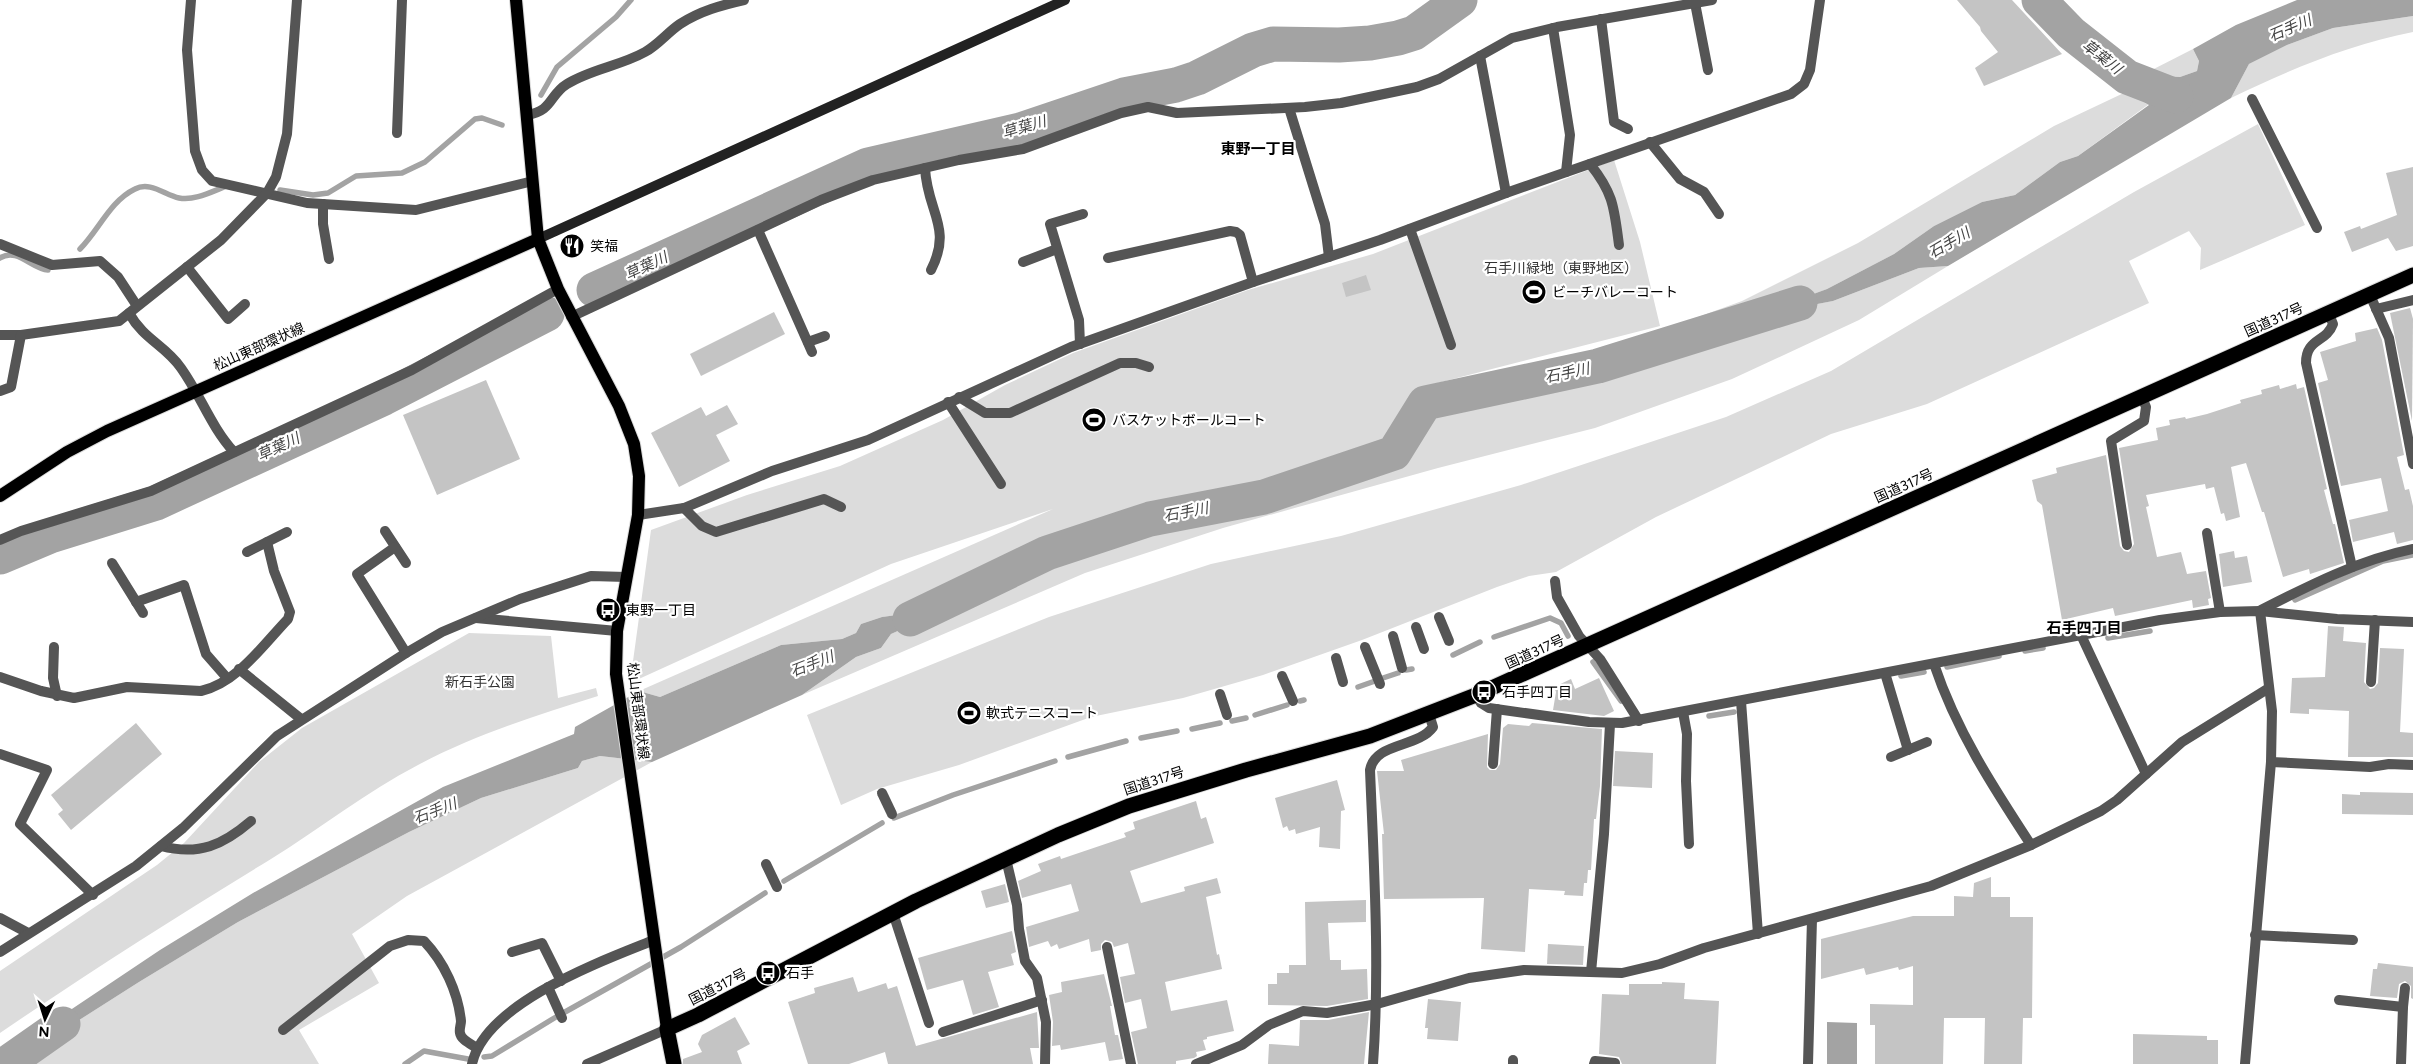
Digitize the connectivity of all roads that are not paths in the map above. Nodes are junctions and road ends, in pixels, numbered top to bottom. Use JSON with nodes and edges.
{"nodes":[{"id":1,"x":191,"y":0,"type":"edge"},
{"id":2,"x":297,"y":0,"type":"edge"},
{"id":3,"x":402,"y":0,"type":"edge"},
{"id":4,"x":516,"y":0,"type":"edge"},
{"id":5,"x":744,"y":0,"type":"edge"},
{"id":6,"x":1065,"y":0,"type":"edge"},
{"id":7,"x":1712,"y":0,"type":"edge"},
{"id":8,"x":1820,"y":0,"type":"edge"},
{"id":9,"x":1694,"y":3,"type":"junction"},
{"id":10,"x":716,"y":4,"type":"edge"},
{"id":11,"x":1601,"y":19,"type":"junction"},
{"id":12,"x":1553,"y":28,"type":"junction"},
{"id":13,"x":1480,"y":56,"type":"junction"},
{"id":14,"x":1708,"y":70,"type":"dead end"},
{"id":15,"x":2252,"y":99,"type":"dead end"},
{"id":16,"x":1289,"y":108,"type":"junction"},
{"id":17,"x":527,"y":115,"type":"junction"},
{"id":18,"x":1628,"y":128,"type":"dead end"},
{"id":19,"x":397,"y":133,"type":"dead end"},
{"id":20,"x":1650,"y":142,"type":"junction"},
{"id":21,"x":1590,"y":164,"type":"junction"},
{"id":22,"x":925,"y":168,"type":"junction"},
{"id":23,"x":1566,"y":172,"type":"junction"},
{"id":24,"x":533,"y":181,"type":"junction"},
{"id":25,"x":267,"y":193,"type":"junction"},
{"id":26,"x":1506,"y":193,"type":"junction"},
{"id":27,"x":323,"y":204,"type":"junction"},
{"id":28,"x":1083,"y":214,"type":"dead end"},
{"id":29,"x":1719,"y":214,"type":"dead end"},
{"id":30,"x":2317,"y":228,"type":"dead end"},
{"id":31,"x":1410,"y":229,"type":"junction"},
{"id":32,"x":758,"y":230,"type":"junction"},
{"id":33,"x":538,"y":239,"type":"junction"},
{"id":34,"x":0,"y":244,"type":"edge"},
{"id":35,"x":1619,"y":246,"type":"dead end"},
{"id":36,"x":1057,"y":249,"type":"junction"},
{"id":37,"x":1329,"y":257,"type":"junction"},
{"id":38,"x":1108,"y":258,"type":"dead end"},
{"id":39,"x":329,"y":259,"type":"dead end"},
{"id":40,"x":1023,"y":262,"type":"dead end"},
{"id":41,"x":187,"y":266,"type":"junction"},
{"id":42,"x":931,"y":270,"type":"dead end"},
{"id":43,"x":2413,"y":275,"type":"edge"},
{"id":44,"x":1253,"y":282,"type":"junction"},
{"id":45,"x":558,"y":289,"type":"junction"},
{"id":46,"x":2413,"y":300,"type":"edge"},
{"id":47,"x":2373,"y":302,"type":"junction"},
{"id":48,"x":244,"y":304,"type":"dead end"},
{"id":49,"x":133,"y":310,"type":"junction"},
{"id":50,"x":2329,"y":314,"type":"junction"},
{"id":51,"x":571,"y":317,"type":"junction"},
{"id":52,"x":0,"y":335,"type":"edge"},
{"id":53,"x":21,"y":335,"type":"junction"},
{"id":54,"x":825,"y":336,"type":"dead end"},
{"id":55,"x":1080,"y":344,"type":"junction"},
{"id":56,"x":1451,"y":345,"type":"dead end"},
{"id":57,"x":1148,"y":367,"type":"dead end"},
{"id":58,"x":0,"y":391,"type":"edge"},
{"id":59,"x":195,"y":392,"type":"junction"},
{"id":60,"x":2142,"y":397,"type":"junction"},
{"id":61,"x":959,"y":398,"type":"junction"},
{"id":62,"x":948,"y":402,"type":"junction"},
{"id":63,"x":234,"y":452,"type":"junction"},
{"id":64,"x":2413,"y":464,"type":"edge"},
{"id":65,"x":1001,"y":484,"type":"dead end"},
{"id":66,"x":0,"y":496,"type":"edge"},
{"id":67,"x":841,"y":507,"type":"dead end"},
{"id":68,"x":684,"y":508,"type":"junction"},
{"id":69,"x":638,"y":515,"type":"junction"},
{"id":70,"x":385,"y":531,"type":"dead end"},
{"id":71,"x":287,"y":532,"type":"dead end"},
{"id":72,"x":2206,"y":533,"type":"dead end"},
{"id":73,"x":0,"y":540,"type":"edge"},
{"id":74,"x":267,"y":542,"type":"junction"},
{"id":75,"x":2127,"y":545,"type":"dead end"},
{"id":76,"x":395,"y":547,"type":"junction"},
{"id":77,"x":2413,"y":549,"type":"edge"},
{"id":78,"x":247,"y":552,"type":"dead end"},
{"id":79,"x":112,"y":563,"type":"dead end"},
{"id":80,"x":406,"y":563,"type":"dead end"},
{"id":81,"x":2352,"y":567,"type":"junction"},
{"id":82,"x":626,"y":576,"type":"junction"},
{"id":83,"x":1555,"y":581,"type":"dead end"},
{"id":84,"x":136,"y":602,"type":"junction"},
{"id":85,"x":2260,"y":611,"type":"junction"},
{"id":86,"x":143,"y":612,"type":"dead end"},
{"id":87,"x":2220,"y":612,"type":"junction"},
{"id":88,"x":474,"y":618,"type":"junction"},
{"id":89,"x":1439,"y":618,"type":"dead end"},
{"id":90,"x":2375,"y":620,"type":"junction"},
{"id":91,"x":2413,"y":622,"type":"edge"},
{"id":92,"x":1416,"y":627,"type":"dead end"},
{"id":93,"x":617,"y":631,"type":"junction"},
{"id":94,"x":2082,"y":635,"type":"junction"},
{"id":95,"x":1393,"y":636,"type":"dead end"},
{"id":96,"x":1449,"y":641,"type":"dead end"},
{"id":97,"x":1588,"y":646,"type":"junction"},
{"id":98,"x":54,"y":647,"type":"dead end"},
{"id":99,"x":1365,"y":647,"type":"dead end"},
{"id":100,"x":1424,"y":649,"type":"dead end"},
{"id":101,"x":406,"y":653,"type":"junction"},
{"id":102,"x":1336,"y":658,"type":"dead end"},
{"id":103,"x":1934,"y":664,"type":"junction"},
{"id":104,"x":1402,"y":668,"type":"dead end"},
{"id":105,"x":239,"y":669,"type":"junction"},
{"id":106,"x":1885,"y":673,"type":"junction"},
{"id":107,"x":1282,"y":676,"type":"dead end"},
{"id":108,"x":0,"y":677,"type":"edge"},
{"id":109,"x":227,"y":678,"type":"junction"},
{"id":110,"x":1343,"y":682,"type":"dead end"},
{"id":111,"x":2372,"y":682,"type":"dead end"},
{"id":112,"x":1380,"y":684,"type":"dead end"},
{"id":113,"x":2269,"y":688,"type":"junction"},
{"id":114,"x":1220,"y":694,"type":"dead end"},
{"id":115,"x":1476,"y":695,"type":"junction"},
{"id":116,"x":57,"y":696,"type":"junction"},
{"id":117,"x":1293,"y":701,"type":"dead end"},
{"id":118,"x":1741,"y":701,"type":"junction"},
{"id":119,"x":1497,"y":709,"type":"junction"},
{"id":120,"x":1683,"y":712,"type":"junction"},
{"id":121,"x":1429,"y":714,"type":"junction"},
{"id":122,"x":1227,"y":715,"type":"dead end"},
{"id":123,"x":301,"y":719,"type":"junction"},
{"id":124,"x":1639,"y":721,"type":"junction"},
{"id":125,"x":1610,"y":724,"type":"junction"},
{"id":126,"x":1927,"y":742,"type":"dead end"},
{"id":127,"x":1908,"y":750,"type":"junction"},
{"id":128,"x":0,"y":754,"type":"edge"},
{"id":129,"x":1891,"y":757,"type":"dead end"},
{"id":130,"x":2271,"y":762,"type":"junction"},
{"id":131,"x":1493,"y":764,"type":"dead end"},
{"id":132,"x":2413,"y":765,"type":"edge"},
{"id":133,"x":2146,"y":774,"type":"junction"},
{"id":134,"x":882,"y":794,"type":"dead end"},
{"id":135,"x":892,"y":814,"type":"dead end"},
{"id":136,"x":251,"y":821,"type":"dead end"},
{"id":137,"x":1689,"y":844,"type":"dead end"},
{"id":138,"x":2031,"y":845,"type":"junction"},
{"id":139,"x":161,"y":846,"type":"junction"},
{"id":140,"x":1006,"y":859,"type":"junction"},
{"id":141,"x":766,"y":864,"type":"dead end"},
{"id":142,"x":777,"y":887,"type":"dead end"},
{"id":143,"x":93,"y":895,"type":"junction"},
{"id":144,"x":893,"y":913,"type":"junction"},
{"id":145,"x":0,"y":918,"type":"edge"},
{"id":146,"x":1812,"y":919,"type":"junction"},
{"id":147,"x":28,"y":933,"type":"junction"},
{"id":148,"x":1758,"y":934,"type":"junction"},
{"id":149,"x":2255,"y":935,"type":"junction"},
{"id":150,"x":654,"y":940,"type":"junction"},
{"id":151,"x":2353,"y":940,"type":"dead end"},
{"id":152,"x":1107,"y":947,"type":"dead end"},
{"id":153,"x":0,"y":952,"type":"edge"},
{"id":154,"x":512,"y":952,"type":"dead end"},
{"id":155,"x":1591,"y":972,"type":"junction"},
{"id":156,"x":561,"y":981,"type":"junction"},
{"id":157,"x":548,"y":987,"type":"junction"},
{"id":158,"x":2404,"y":988,"type":"dead end"},
{"id":159,"x":1042,"y":1000,"type":"junction"},
{"id":160,"x":2339,"y":1000,"type":"dead end"},
{"id":161,"x":1377,"y":1004,"type":"junction"},
{"id":162,"x":2404,"y":1007,"type":"junction"},
{"id":163,"x":562,"y":1018,"type":"dead end"},
{"id":164,"x":930,"y":1023,"type":"dead end"},
{"id":165,"x":667,"y":1028,"type":"junction"},
{"id":166,"x":283,"y":1030,"type":"dead end"},
{"id":167,"x":943,"y":1032,"type":"dead end"},
{"id":168,"x":477,"y":1048,"type":"junction"},
{"id":169,"x":1615,"y":1063,"type":"edge"},
{"id":170,"x":472,"y":1064,"type":"edge"},
{"id":171,"x":587,"y":1064,"type":"edge"},
{"id":172,"x":674,"y":1064,"type":"edge"},
{"id":173,"x":1044,"y":1064,"type":"edge"},
{"id":174,"x":1131,"y":1064,"type":"edge"},
{"id":175,"x":1196,"y":1064,"type":"edge"},
{"id":176,"x":1373,"y":1064,"type":"edge"},
{"id":177,"x":1594,"y":1064,"type":"edge"},
{"id":178,"x":1808,"y":1064,"type":"edge"},
{"id":179,"x":2245,"y":1064,"type":"edge"},
{"id":180,"x":2401,"y":1064,"type":"edge"}],
"edges":[{"from":1,"to":25,"type":"street"},
{"from":2,"to":25,"type":"street"},
{"from":3,"to":19,"type":"street"},
{"from":4,"to":17,"type":"main road","name":"松山東部環状線"},
{"from":5,"to":10,"type":"street"},
{"from":6,"to":33,"type":"street"},
{"from":7,"to":9,"type":"street"},
{"from":8,"to":20,"type":"street"},
{"from":9,"to":11,"type":"street"},
{"from":9,"to":14,"type":"street"},
{"from":10,"to":17,"type":"street"},
{"from":11,"to":12,"type":"street"},
{"from":11,"to":18,"type":"street"},
{"from":12,"to":13,"type":"street"},
{"from":12,"to":23,"type":"street"},
{"from":13,"to":16,"type":"street"},
{"from":13,"to":26,"type":"street"},
{"from":15,"to":30,"type":"street"},
{"from":16,"to":22,"type":"street"},
{"from":16,"to":37,"type":"street"},
{"from":17,"to":24,"type":"main road","name":"松山東部環状線"},
{"from":20,"to":21,"type":"street"},
{"from":20,"to":29,"type":"street"},
{"from":21,"to":23,"type":"street"},
{"from":21,"to":35,"type":"street"},
{"from":22,"to":32,"type":"street"},
{"from":22,"to":42,"type":"street"},
{"from":23,"to":26,"type":"street"},
{"from":24,"to":27,"type":"street"},
{"from":24,"to":33,"type":"main road","name":"松山東部環状線"},
{"from":25,"to":27,"type":"street"},
{"from":25,"to":41,"type":"street"},
{"from":26,"to":31,"type":"street"},
{"from":27,"to":39,"type":"street"},
{"from":28,"to":36,"type":"street"},
{"from":31,"to":37,"type":"street"},
{"from":31,"to":56,"type":"street"},
{"from":32,"to":51,"type":"street"},
{"from":32,"to":54,"type":"street"},
{"from":33,"to":45,"type":"main road","name":"松山東部環状線"},
{"from":33,"to":59,"type":"main road","name":"松山東部環状線"},
{"from":34,"to":49,"type":"street"},
{"from":36,"to":40,"type":"street"},
{"from":36,"to":55,"type":"street"},
{"from":37,"to":44,"type":"street"},
{"from":38,"to":44,"type":"street"},
{"from":41,"to":48,"type":"street"},
{"from":41,"to":49,"type":"street"},
{"from":43,"to":47,"type":"highway","name":"国道317号"},
{"from":44,"to":55,"type":"street"},
{"from":45,"to":51,"type":"main road","name":"松山東部環状線"},
{"from":45,"to":63,"type":"street"},
{"from":46,"to":47,"type":"street"},
{"from":47,"to":50,"type":"highway","name":"国道317号"},
{"from":47,"to":64,"type":"street"},
{"from":49,"to":53,"type":"street"},
{"from":49,"to":59,"type":"street"},
{"from":50,"to":60,"type":"highway","name":"国道317号"},
{"from":50,"to":81,"type":"street"},
{"from":51,"to":69,"type":"main road","name":"松山東部環状線"},
{"from":52,"to":53,"type":"street"},
{"from":53,"to":58,"type":"street"},
{"from":55,"to":61,"type":"street"},
{"from":57,"to":61,"type":"street"},
{"from":59,"to":63,"type":"street"},
{"from":59,"to":66,"type":"main road","name":"松山東部環状線"},
{"from":60,"to":75,"type":"street"},
{"from":60,"to":97,"type":"highway","name":"国道317号"},
{"from":61,"to":62,"type":"street"},
{"from":62,"to":65,"type":"street"},
{"from":62,"to":68,"type":"street"},
{"from":63,"to":73,"type":"street"},
{"from":67,"to":68,"type":"street"},
{"from":68,"to":69,"type":"street"},
{"from":69,"to":82,"type":"main road","name":"松山東部環状線"},
{"from":70,"to":76,"type":"street"},
{"from":71,"to":74,"type":"street"},
{"from":72,"to":87,"type":"street"},
{"from":74,"to":78,"type":"street"},
{"from":74,"to":105,"type":"street"},
{"from":76,"to":80,"type":"street"},
{"from":76,"to":101,"type":"street"},
{"from":77,"to":81,"type":"street"},
{"from":79,"to":84,"type":"street"},
{"from":81,"to":85,"type":"street"},
{"from":82,"to":88,"type":"street"},
{"from":82,"to":93,"type":"main road","name":"松山東部環状線"},
{"from":83,"to":97,"type":"street"},
{"from":84,"to":86,"type":"street"},
{"from":84,"to":109,"type":"street"},
{"from":85,"to":87,"type":"street"},
{"from":85,"to":90,"type":"street"},
{"from":85,"to":113,"type":"street"},
{"from":87,"to":94,"type":"street"},
{"from":88,"to":93,"type":"street"},
{"from":88,"to":101,"type":"street"},
{"from":89,"to":96,"type":"street"},
{"from":90,"to":91,"type":"street"},
{"from":90,"to":111,"type":"street"},
{"from":92,"to":100,"type":"street"},
{"from":93,"to":150,"type":"main road","name":"松山東部環状線"},
{"from":94,"to":103,"type":"street"},
{"from":94,"to":133,"type":"street"},
{"from":95,"to":104,"type":"street"},
{"from":97,"to":115,"type":"highway","name":"国道317号"},
{"from":97,"to":124,"type":"street"},
{"from":98,"to":116,"type":"street"},
{"from":99,"to":112,"type":"street"},
{"from":101,"to":123,"type":"street"},
{"from":102,"to":110,"type":"street"},
{"from":103,"to":106,"type":"street"},
{"from":103,"to":138,"type":"street"},
{"from":105,"to":109,"type":"street"},
{"from":105,"to":123,"type":"street"},
{"from":106,"to":118,"type":"street"},
{"from":106,"to":127,"type":"street"},
{"from":107,"to":117,"type":"street"},
{"from":108,"to":116,"type":"street"},
{"from":109,"to":116,"type":"street"},
{"from":113,"to":130,"type":"street"},
{"from":113,"to":133,"type":"street"},
{"from":114,"to":122,"type":"street"},
{"from":115,"to":119,"type":"street"},
{"from":115,"to":121,"type":"highway","name":"国道317号"},
{"from":118,"to":120,"type":"street"},
{"from":118,"to":148,"type":"street"},
{"from":119,"to":125,"type":"street"},
{"from":119,"to":131,"type":"street"},
{"from":120,"to":124,"type":"street"},
{"from":120,"to":137,"type":"street"},
{"from":121,"to":140,"type":"highway","name":"国道317号"},
{"from":121,"to":161,"type":"street"},
{"from":123,"to":139,"type":"street"},
{"from":124,"to":125,"type":"street"},
{"from":125,"to":155,"type":"street"},
{"from":126,"to":127,"type":"street"},
{"from":127,"to":129,"type":"street"},
{"from":128,"to":143,"type":"street"},
{"from":130,"to":132,"type":"street"},
{"from":130,"to":149,"type":"street"},
{"from":133,"to":138,"type":"street"},
{"from":134,"to":135,"type":"street"},
{"from":136,"to":139,"type":"street"},
{"from":138,"to":146,"type":"street"},
{"from":139,"to":143,"type":"street"},
{"from":140,"to":144,"type":"highway","name":"国道317号"},
{"from":140,"to":159,"type":"street"},
{"from":141,"to":142,"type":"street"},
{"from":143,"to":147,"type":"street"},
{"from":144,"to":164,"type":"street"},
{"from":144,"to":165,"type":"highway","name":"国道317号"},
{"from":145,"to":147,"type":"street"},
{"from":146,"to":148,"type":"street"},
{"from":146,"to":178,"type":"street"},
{"from":147,"to":153,"type":"street"},
{"from":148,"to":155,"type":"street"},
{"from":149,"to":151,"type":"street"},
{"from":149,"to":179,"type":"street"},
{"from":150,"to":156,"type":"street"},
{"from":150,"to":165,"type":"main road","name":"松山東部環状線"},
{"from":152,"to":174,"type":"street"},
{"from":154,"to":156,"type":"street"},
{"from":155,"to":161,"type":"street"},
{"from":156,"to":157,"type":"street"},
{"from":157,"to":163,"type":"street"},
{"from":157,"to":168,"type":"street"},
{"from":158,"to":162,"type":"street"},
{"from":159,"to":167,"type":"street"},
{"from":159,"to":173,"type":"street"},
{"from":160,"to":162,"type":"street"},
{"from":161,"to":175,"type":"street"},
{"from":161,"to":176,"type":"street"},
{"from":162,"to":180,"type":"street"},
{"from":165,"to":171,"type":"street"},
{"from":165,"to":172,"type":"highway"},
{"from":166,"to":168,"type":"street"},
{"from":168,"to":170,"type":"street"},
{"from":169,"to":177,"type":"street"}]}
